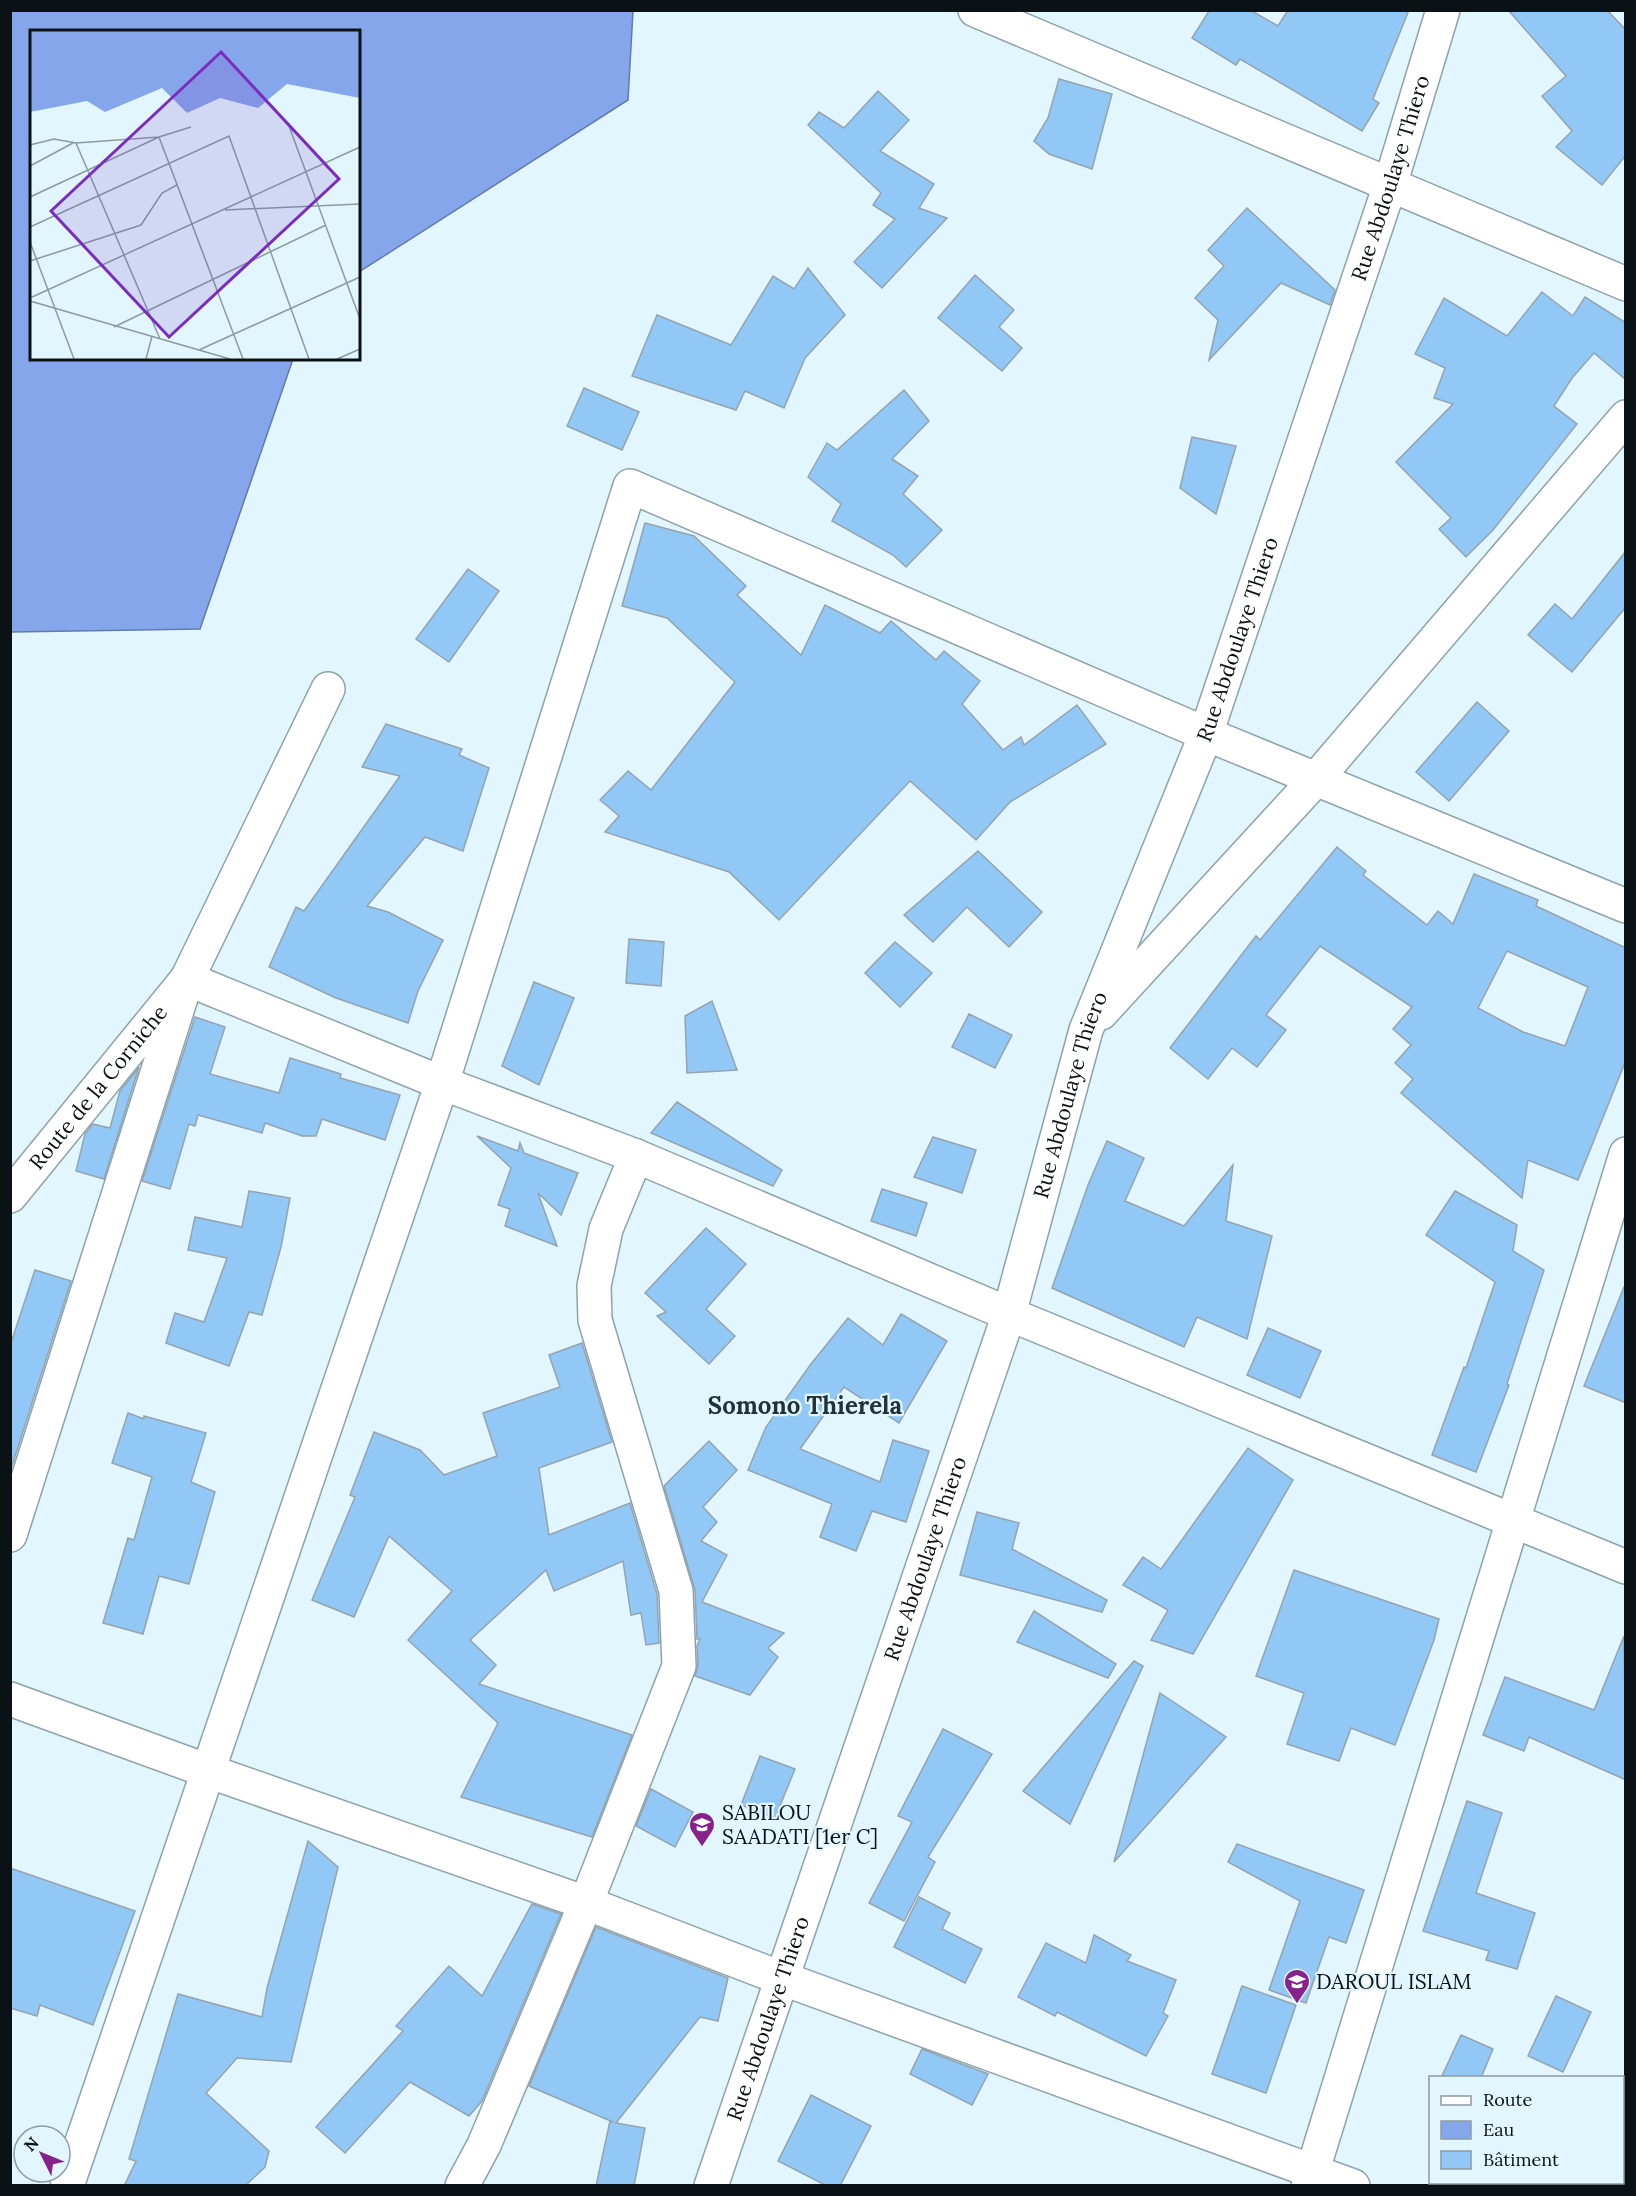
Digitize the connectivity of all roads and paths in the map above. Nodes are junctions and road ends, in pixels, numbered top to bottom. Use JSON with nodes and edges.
{"nodes":[{"id":1,"x":975,"y":10,"type":"edge"},
{"id":2,"x":1443,"y":10,"type":"edge"},
{"id":3,"x":1390,"y":185,"type":"junction"},
{"id":4,"x":1626,"y":284,"type":"edge"},
{"id":5,"x":1626,"y":417,"type":"edge"},
{"id":6,"x":328,"y":689,"type":"dead end"},
{"id":7,"x":1206,"y":735,"type":"junction"},
{"id":8,"x":1316,"y":779,"type":"junction"},
{"id":9,"x":1626,"y":906,"type":"edge"},
{"id":10,"x":187,"y":979,"type":"junction"},
{"id":11,"x":1086,"y":1029,"type":"junction"},
{"id":12,"x":442,"y":1083,"type":"junction"},
{"id":13,"x":1626,"y":1154,"type":"edge"},
{"id":14,"x":636,"y":1156,"type":"junction"},
{"id":15,"x":10,"y":1196,"type":"edge"},
{"id":16,"x":1009,"y":1314,"type":"junction"},
{"id":17,"x":1513,"y":1521,"type":"junction"},
{"id":18,"x":10,"y":1535,"type":"edge"},
{"id":19,"x":1626,"y":1566,"type":"edge"},
{"id":20,"x":10,"y":1699,"type":"edge"},
{"id":21,"x":208,"y":1771,"type":"junction"},
{"id":22,"x":586,"y":1902,"type":"junction"},
{"id":23,"x":781,"y":1978,"type":"junction"},
{"id":24,"x":1311,"y":2178,"type":"edge"},
{"id":25,"x":67,"y":2186,"type":"edge"},
{"id":26,"x":462,"y":2186,"type":"edge"},
{"id":27,"x":711,"y":2186,"type":"edge"},
{"id":28,"x":1353,"y":2186,"type":"edge"}],
"edges":[{"from":1,"to":3,"type":"street"},
{"from":2,"to":3,"type":"street","name":"Rue Abdoulaye Thiero"},
{"from":3,"to":4,"type":"street"},
{"from":3,"to":7,"type":"street","name":"Rue Abdoulaye Thiero"},
{"from":5,"to":8,"type":"street"},
{"from":6,"to":10,"type":"street"},
{"from":7,"to":8,"type":"street"},
{"from":7,"to":11,"type":"street","name":"Rue Abdoulaye Thiero"},
{"from":7,"to":12,"type":"street"},
{"from":8,"to":9,"type":"street"},
{"from":8,"to":11,"type":"street"},
{"from":10,"to":12,"type":"street"},
{"from":10,"to":15,"type":"street","name":"Route de la Corniche"},
{"from":10,"to":18,"type":"street"},
{"from":11,"to":16,"type":"street","name":"Rue Abdoulaye Thiero"},
{"from":12,"to":14,"type":"street"},
{"from":12,"to":21,"type":"street"},
{"from":13,"to":17,"type":"street"},
{"from":14,"to":16,"type":"street"},
{"from":14,"to":22,"type":"street"},
{"from":16,"to":17,"type":"street"},
{"from":16,"to":23,"type":"street","name":"Rue Abdoulaye Thiero"},
{"from":17,"to":19,"type":"street"},
{"from":17,"to":24,"type":"street"},
{"from":20,"to":21,"type":"street"},
{"from":21,"to":22,"type":"street"},
{"from":21,"to":25,"type":"street"},
{"from":22,"to":23,"type":"street"},
{"from":22,"to":26,"type":"street"},
{"from":23,"to":24,"type":"street"},
{"from":23,"to":27,"type":"street","name":"Rue Abdoulaye Thiero"},
{"from":24,"to":28,"type":"street"}]}
